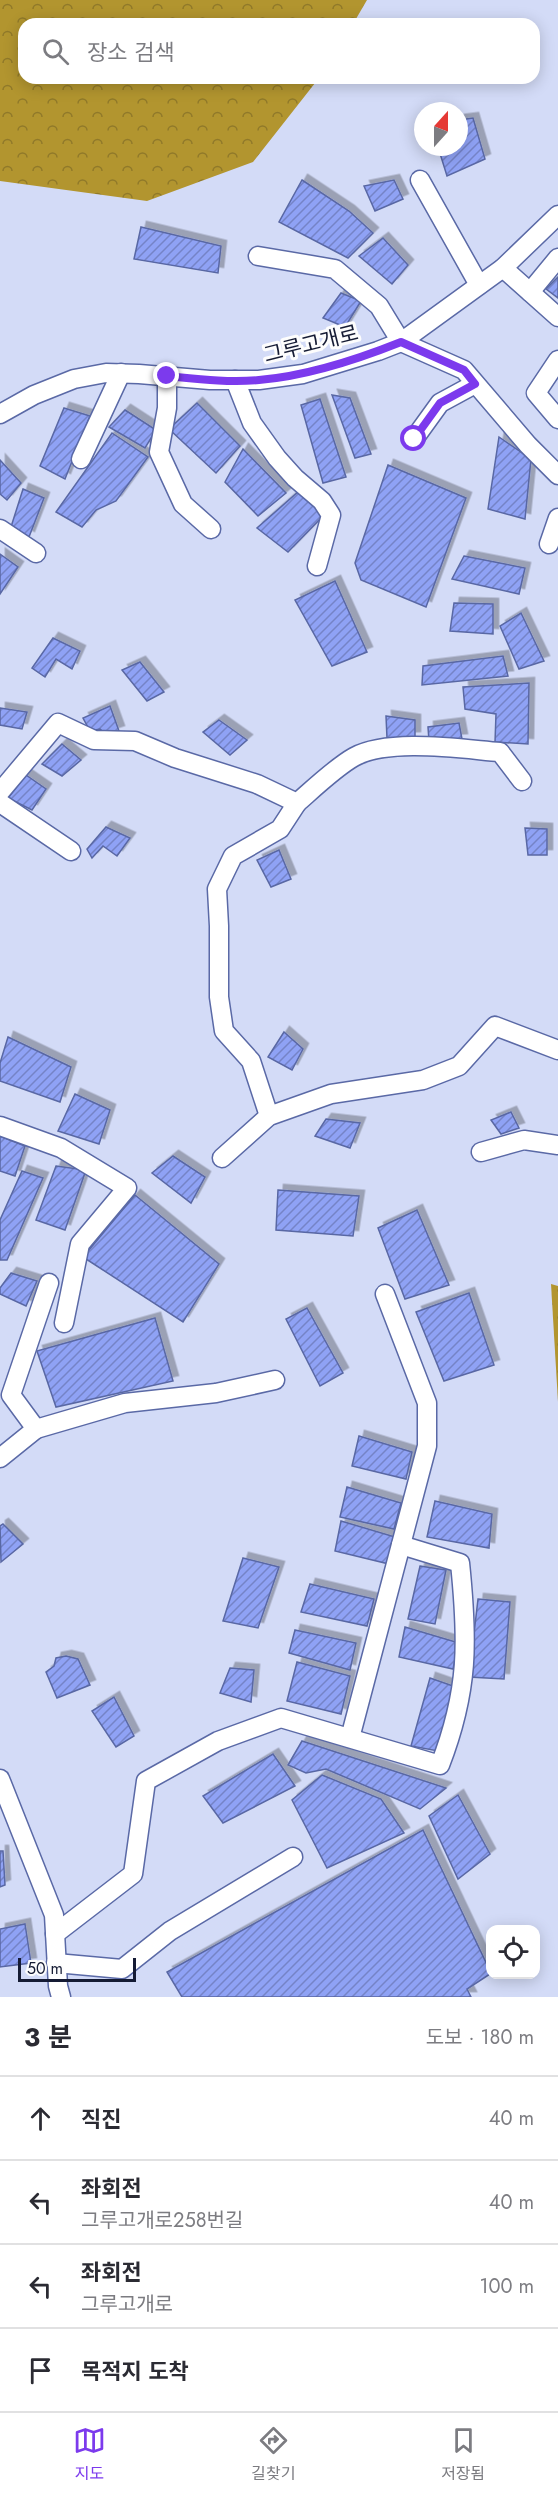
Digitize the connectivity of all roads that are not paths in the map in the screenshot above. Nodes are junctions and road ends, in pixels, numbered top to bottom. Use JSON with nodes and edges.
{"nodes":[{"id":1,"x":420,"y":180,"type":"dead end"},
{"id":2,"x":558,"y":215,"type":"edge"},
{"id":3,"x":258,"y":256,"type":"dead end"},
{"id":4,"x":558,"y":258,"type":"edge"},
{"id":5,"x":502,"y":268,"type":"junction"},
{"id":6,"x":479,"y":285,"type":"junction"},
{"id":7,"x":530,"y":292,"type":"junction"},
{"id":8,"x":558,"y":317,"type":"edge"},
{"id":9,"x":401,"y":342,"type":"junction"},
{"id":10,"x":558,"y":360,"type":"edge"},
{"id":11,"x":121,"y":373,"type":"junction"},
{"id":12,"x":167,"y":376,"type":"junction"},
{"id":13,"x":235,"y":380,"type":"junction"},
{"id":14,"x":475,"y":384,"type":"junction"},
{"id":15,"x":0,"y":414,"type":"edge"},
{"id":16,"x":558,"y":418,"type":"edge"},
{"id":17,"x":414,"y":439,"type":"dead end"},
{"id":18,"x":81,"y":459,"type":"dead end"},
{"id":19,"x":558,"y":475,"type":"edge"},
{"id":20,"x":558,"y":518,"type":"edge"},
{"id":21,"x":0,"y":530,"type":"edge"},
{"id":22,"x":211,"y":530,"type":"dead end"},
{"id":23,"x":549,"y":544,"type":"dead end"},
{"id":24,"x":36,"y":553,"type":"dead end"},
{"id":25,"x":317,"y":566,"type":"dead end"},
{"id":26,"x":522,"y":781,"type":"dead end"},
{"id":27,"x":0,"y":792,"type":"edge"},
{"id":28,"x":0,"y":803,"type":"edge"},
{"id":29,"x":297,"y":803,"type":"junction"},
{"id":30,"x":71,"y":851,"type":"dead end"},
{"id":31,"x":558,"y":1050,"type":"edge"},
{"id":32,"x":269,"y":1116,"type":"junction"},
{"id":33,"x":0,"y":1126,"type":"edge"},
{"id":34,"x":558,"y":1145,"type":"edge"},
{"id":35,"x":481,"y":1152,"type":"dead end"},
{"id":36,"x":222,"y":1158,"type":"dead end"},
{"id":37,"x":49,"y":1284,"type":"dead end"},
{"id":38,"x":385,"y":1294,"type":"dead end"},
{"id":39,"x":64,"y":1323,"type":"dead end"},
{"id":40,"x":274,"y":1380,"type":"dead end"},
{"id":41,"x":36,"y":1429,"type":"junction"},
{"id":42,"x":0,"y":1458,"type":"edge"},
{"id":43,"x":401,"y":1545,"type":"junction"},
{"id":44,"x":350,"y":1738,"type":"junction"},
{"id":45,"x":1,"y":1784,"type":"edge"},
{"id":46,"x":293,"y":1857,"type":"dead end"},
{"id":47,"x":55,"y":1934,"type":"junction"},
{"id":48,"x":56,"y":1963,"type":"junction"},
{"id":49,"x":61,"y":1997,"type":"edge"}],
"edges":[{"from":1,"to":6,"type":"street"},
{"from":2,"to":5,"type":"street","name":"그루고개로"},
{"from":3,"to":9,"type":"street"},
{"from":4,"to":7,"type":"street"},
{"from":5,"to":6,"type":"street","name":"그루고개로"},
{"from":5,"to":7,"type":"street"},
{"from":6,"to":9,"type":"street","name":"그루고개로"},
{"from":7,"to":8,"type":"street"},
{"from":9,"to":13,"type":"street","name":"그루고개로"},
{"from":9,"to":14,"type":"street"},
{"from":10,"to":16,"type":"street"},
{"from":11,"to":12,"type":"street","name":"그루고개로"},
{"from":11,"to":15,"type":"street","name":"그루고개로"},
{"from":11,"to":18,"type":"street"},
{"from":12,"to":13,"type":"street","name":"그루고개로"},
{"from":12,"to":22,"type":"street"},
{"from":13,"to":25,"type":"street"},
{"from":14,"to":17,"type":"street"},
{"from":14,"to":19,"type":"street"},
{"from":20,"to":23,"type":"street"},
{"from":21,"to":24,"type":"street"},
{"from":26,"to":29,"type":"street"},
{"from":27,"to":29,"type":"street"},
{"from":28,"to":30,"type":"street"},
{"from":29,"to":32,"type":"street"},
{"from":31,"to":32,"type":"street"},
{"from":32,"to":36,"type":"street"},
{"from":33,"to":39,"type":"street"},
{"from":34,"to":35,"type":"street"},
{"from":37,"to":41,"type":"street"},
{"from":38,"to":43,"type":"street"},
{"from":40,"to":41,"type":"street"},
{"from":41,"to":42,"type":"street"},
{"from":43,"to":44,"type":"street"},
{"from":43,"to":44,"type":"street"},
{"from":44,"to":47,"type":"street"},
{"from":45,"to":47,"type":"street"},
{"from":46,"to":48,"type":"street"},
{"from":47,"to":48,"type":"street"},
{"from":48,"to":49,"type":"street"}]}
